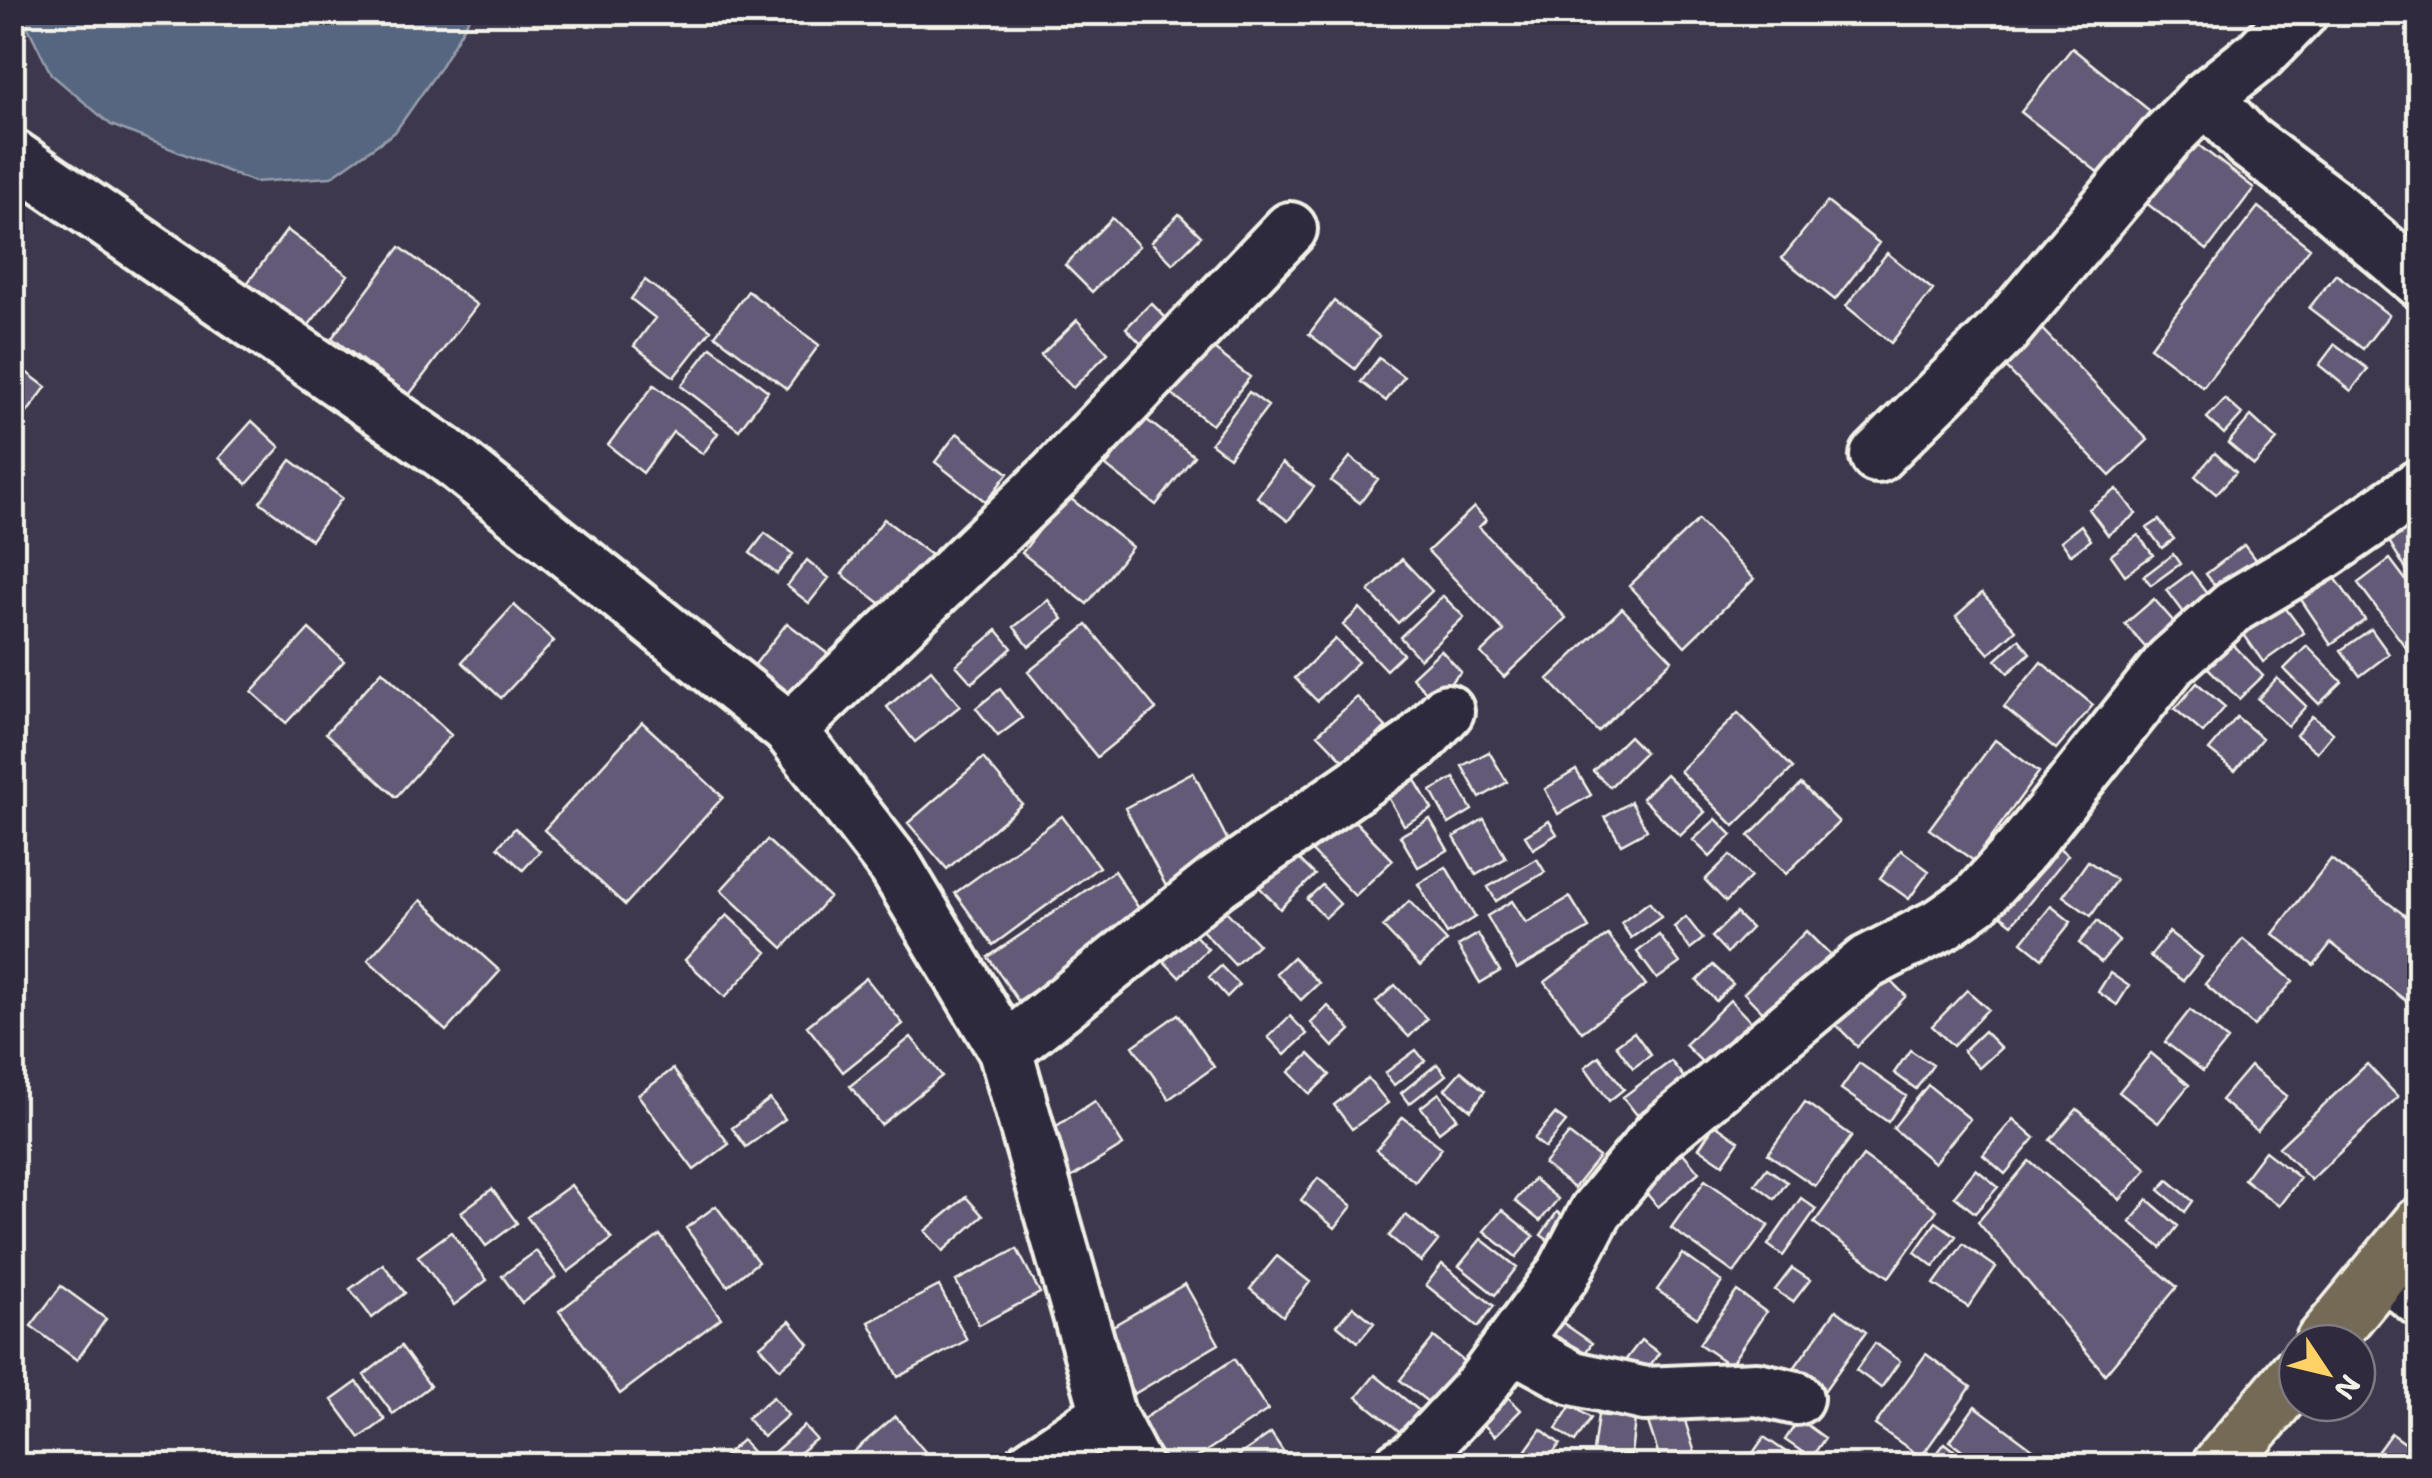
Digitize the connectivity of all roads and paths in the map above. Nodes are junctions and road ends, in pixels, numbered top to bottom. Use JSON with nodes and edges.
{"nodes":[{"id":1,"x":2301,"y":12,"type":"edge"},
{"id":2,"x":2206,"y":97,"type":"junction"},
{"id":3,"x":17,"y":170,"type":"edge"},
{"id":4,"x":1290,"y":228,"type":"dead end"},
{"id":5,"x":2420,"y":281,"type":"edge"},
{"id":6,"x":1877,"y":456,"type":"dead end"},
{"id":7,"x":2420,"y":486,"type":"edge"},
{"id":8,"x":1447,"y":711,"type":"dead end"},
{"id":9,"x":790,"y":730,"type":"junction"},
{"id":10,"x":1005,"y":1050,"type":"junction"},
{"id":11,"x":2420,"y":1224,"type":"edge"},
{"id":12,"x":2402,"y":1286,"type":"edge"},
{"id":13,"x":2351,"y":1323,"type":"edge"},
{"id":14,"x":1511,"y":1344,"type":"junction"},
{"id":15,"x":1796,"y":1398,"type":"dead end"},
{"id":16,"x":2277,"y":1398,"type":"edge"},
{"id":17,"x":1108,"y":1414,"type":"junction"},
{"id":18,"x":1031,"y":1466,"type":"edge"},
{"id":19,"x":1135,"y":1466,"type":"edge"},
{"id":20,"x":1400,"y":1466,"type":"edge"},
{"id":21,"x":2220,"y":1466,"type":"edge"}],
"edges":[{"from":1,"to":2,"type":"street"},
{"from":2,"to":5,"type":"street"},
{"from":2,"to":6,"type":"street"},
{"from":3,"to":9,"type":"street"},
{"from":4,"to":9,"type":"street"},
{"from":7,"to":14,"type":"street"},
{"from":8,"to":10,"type":"street"},
{"from":9,"to":10,"type":"street"},
{"from":10,"to":17,"type":"street"},
{"from":11,"to":12,"type":"main road"},
{"from":12,"to":13,"type":"main road"},
{"from":14,"to":15,"type":"street"},
{"from":14,"to":20,"type":"street"},
{"from":16,"to":21,"type":"main road"},
{"from":17,"to":18,"type":"street"},
{"from":17,"to":19,"type":"street"}]}
